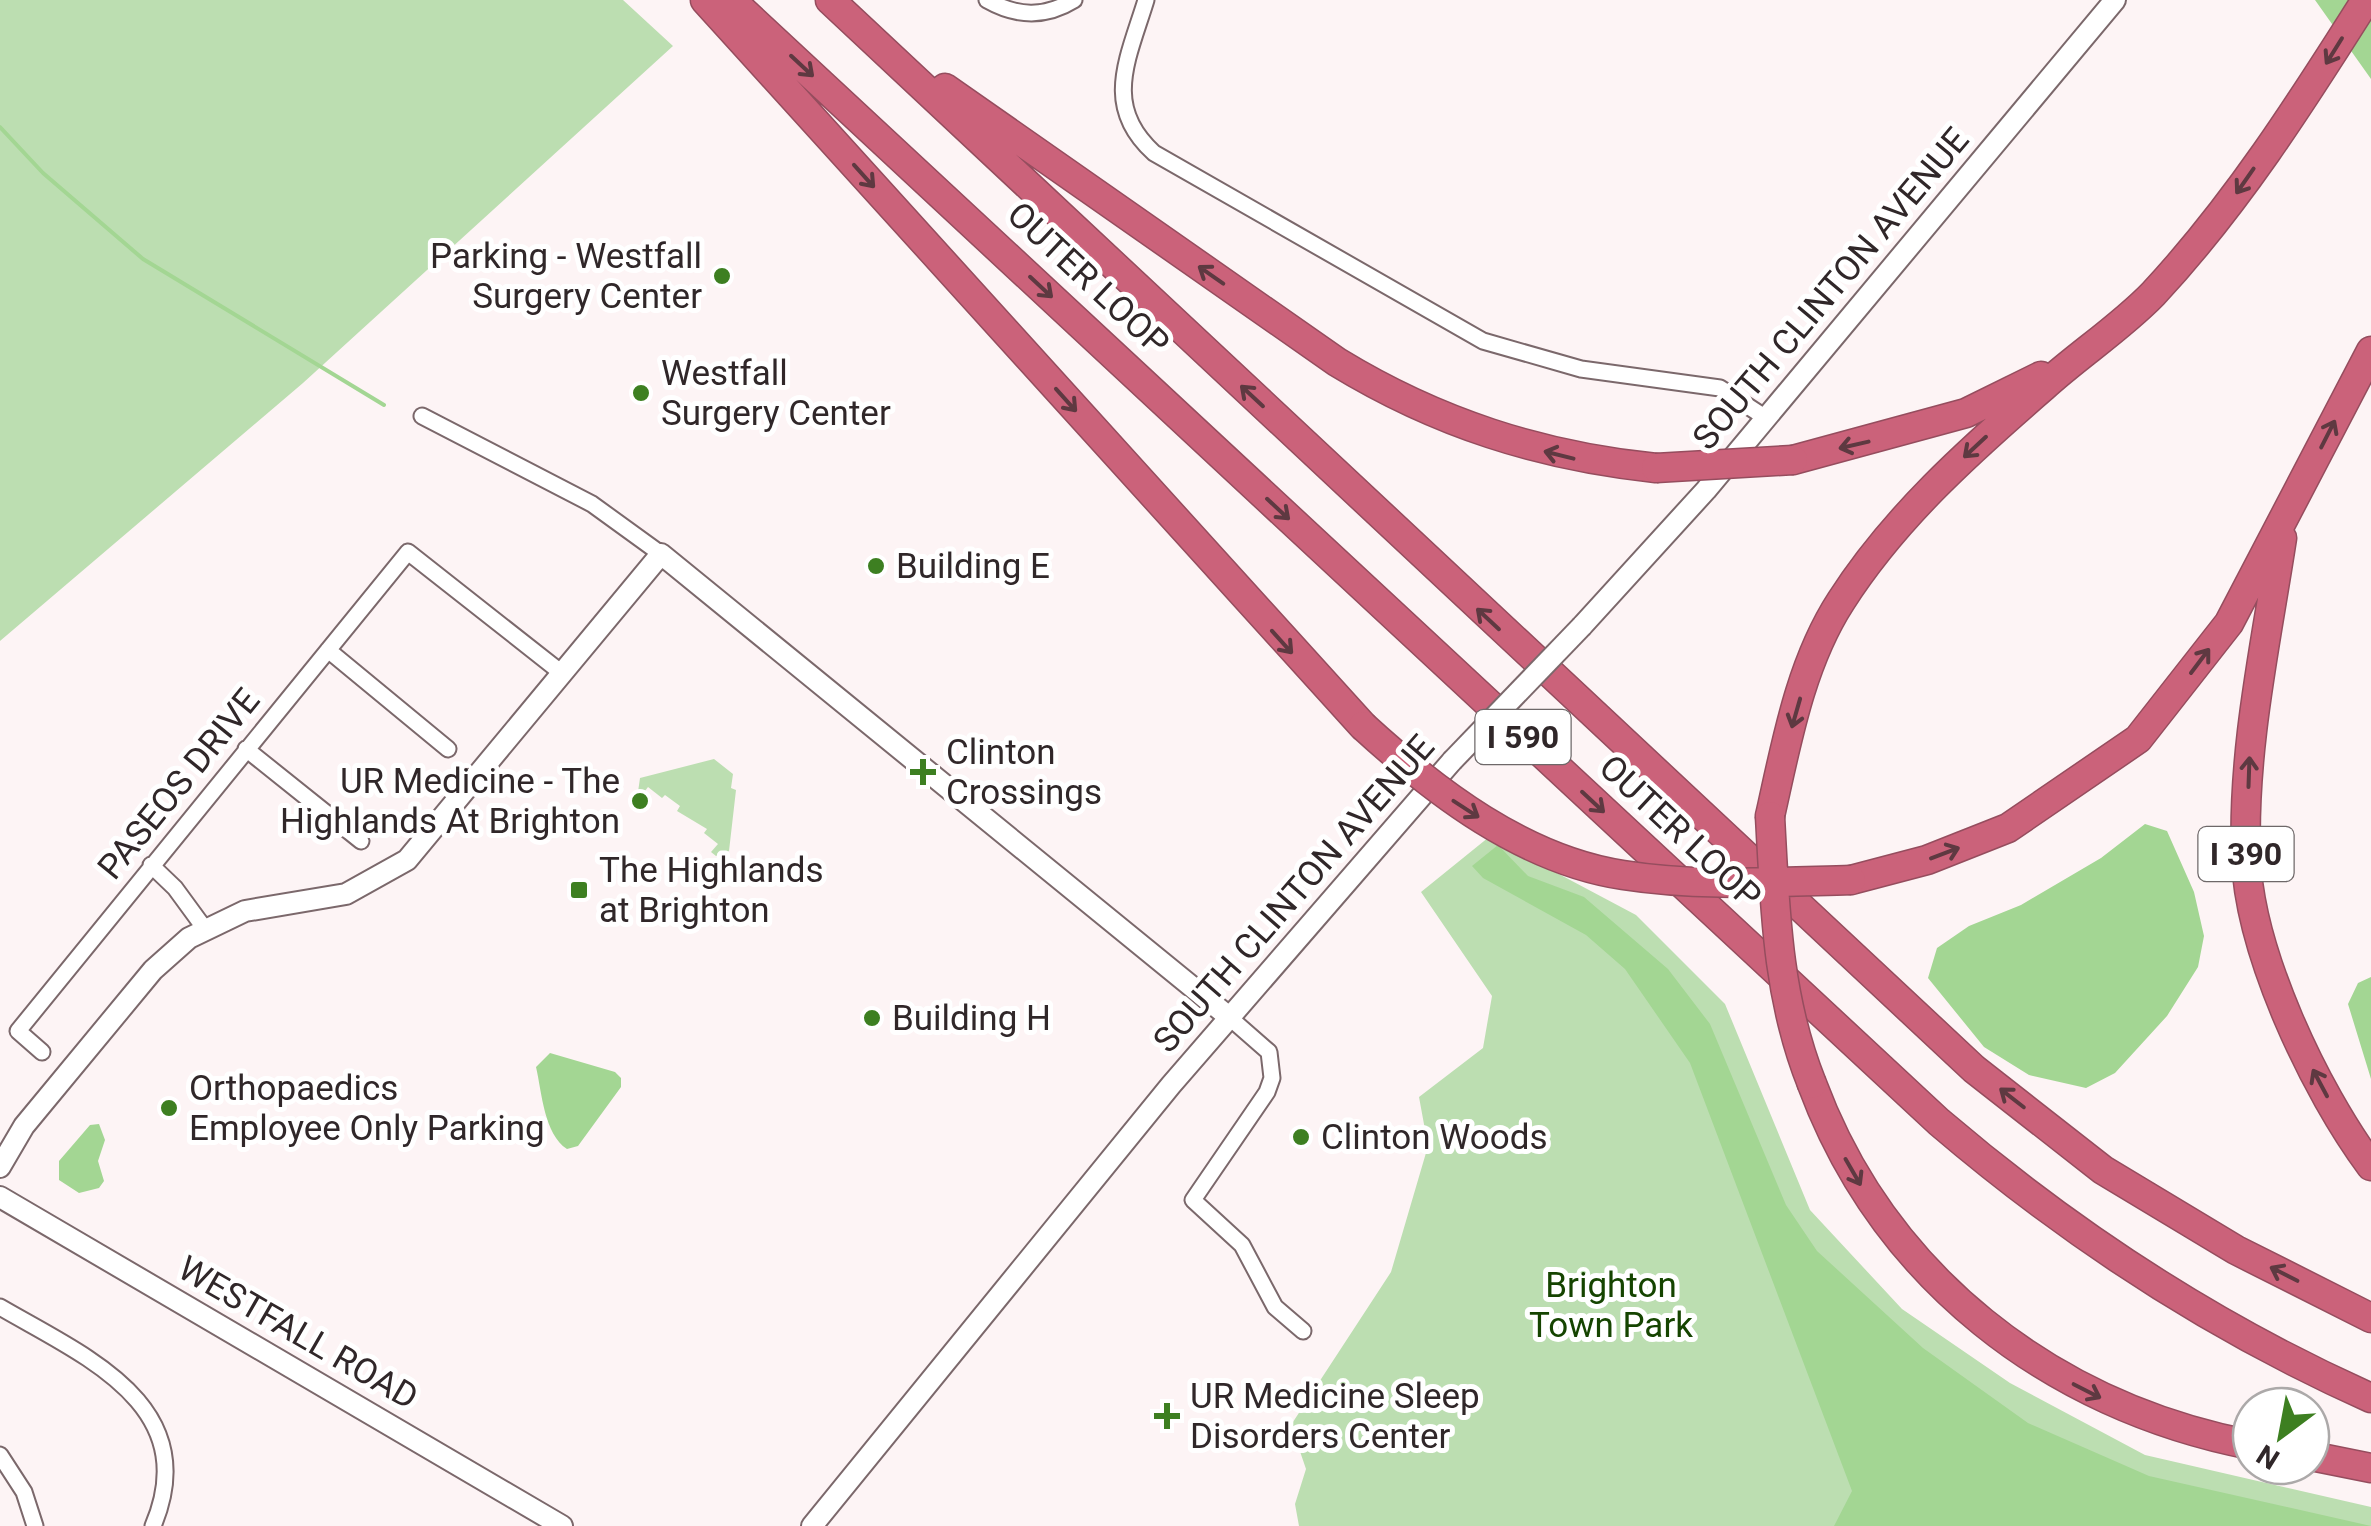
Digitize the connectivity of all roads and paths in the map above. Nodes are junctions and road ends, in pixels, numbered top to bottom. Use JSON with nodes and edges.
{"nodes":[{"id":1,"x":705,"y":0,"type":"edge"},
{"id":2,"x":730,"y":0,"type":"edge"},
{"id":3,"x":830,"y":0,"type":"edge"},
{"id":4,"x":987,"y":0,"type":"edge"},
{"id":5,"x":1074,"y":0,"type":"edge"},
{"id":6,"x":1146,"y":0,"type":"edge"},
{"id":7,"x":2114,"y":0,"type":"edge"},
{"id":8,"x":2366,"y":0,"type":"edge"},
{"id":9,"x":869,"y":36,"type":"junction"},
{"id":10,"x":2371,"y":351,"type":"edge"},
{"id":11,"x":2074,"y":359,"type":"junction"},
{"id":12,"x":422,"y":416,"type":"dead end"},
{"id":13,"x":1766,"y":418,"type":"junction"},
{"id":14,"x":2285,"y":517,"type":"junction"},
{"id":15,"x":661,"y":554,"type":"junction"},
{"id":16,"x":328,"y":650,"type":"junction"},
{"id":17,"x":563,"y":674,"type":"junction"},
{"id":18,"x":448,"y":748,"type":"dead end"},
{"id":19,"x":246,"y":749,"type":"junction"},
{"id":20,"x":361,"y":841,"type":"dead end"},
{"id":21,"x":151,"y":865,"type":"junction"},
{"id":22,"x":204,"y":928,"type":"junction"},
{"id":23,"x":1228,"y":1017,"type":"junction"},
{"id":24,"x":42,"y":1052,"type":"dead end"},
{"id":25,"x":2371,"y":1166,"type":"edge"},
{"id":26,"x":0,"y":1167,"type":"edge"},
{"id":27,"x":0,"y":1196,"type":"edge"},
{"id":28,"x":0,"y":1307,"type":"edge"},
{"id":29,"x":2371,"y":1318,"type":"edge"},
{"id":30,"x":1304,"y":1331,"type":"dead end"},
{"id":31,"x":2371,"y":1398,"type":"edge"},
{"id":32,"x":2231,"y":1440,"type":"edge"},
{"id":33,"x":0,"y":1455,"type":"edge"},
{"id":34,"x":2331,"y":1460,"type":"edge"},
{"id":35,"x":2371,"y":1468,"type":"edge"},
{"id":36,"x":36,"y":1526,"type":"edge"},
{"id":37,"x":153,"y":1526,"type":"edge"},
{"id":38,"x":562,"y":1526,"type":"edge"},
{"id":39,"x":812,"y":1526,"type":"edge"}],
"edges":[{"from":1,"to":14,"type":"highway","one_way":true,"bridge":true},
{"from":2,"to":31,"type":"highway","name":"OUTER LOOP","number":"I 590","one_way":true},
{"from":3,"to":9,"type":"highway","name":"OUTER LOOP","number":"I 590"},
{"from":4,"to":5,"type":"street"},
{"from":6,"to":13,"type":"street"},
{"from":7,"to":13,"type":"street","name":"SOUTH CLINTON AVENUE"},
{"from":8,"to":11,"type":"highway","one_way":true},
{"from":11,"to":9,"type":"highway","one_way":true,"bridge":true},
{"from":29,"to":9,"type":"highway","name":"OUTER LOOP","number":"I 590","one_way":true},
{"from":14,"to":10,"type":"highway","number":"I 390","one_way":true},
{"from":11,"to":32,"type":"highway","one_way":true,"bridge":true},
{"from":12,"to":15,"type":"street"},
{"from":13,"to":23,"type":"street","name":"SOUTH CLINTON AVENUE","bridge":true},
{"from":25,"to":14,"type":"highway","number":"I 390","one_way":true},
{"from":15,"to":17,"type":"street"},
{"from":15,"to":23,"type":"street"},
{"from":16,"to":17,"type":"street","name":"PASEOS DRIVE"},
{"from":16,"to":18,"type":"street"},
{"from":16,"to":19,"type":"street","name":"PASEOS DRIVE"},
{"from":17,"to":22,"type":"street"},
{"from":19,"to":20,"type":"street"},
{"from":19,"to":21,"type":"street","name":"PASEOS DRIVE"},
{"from":21,"to":22,"type":"street"},
{"from":21,"to":24,"type":"street","name":"PASEOS DRIVE"},
{"from":22,"to":26,"type":"street"},
{"from":23,"to":30,"type":"street"},
{"from":23,"to":39,"type":"street","name":"SOUTH CLINTON AVENUE"},
{"from":27,"to":38,"type":"street","name":"WESTFALL ROAD"},
{"from":28,"to":37,"type":"street"},
{"from":33,"to":36,"type":"street"},
{"from":34,"to":35,"type":"highway"}]}
